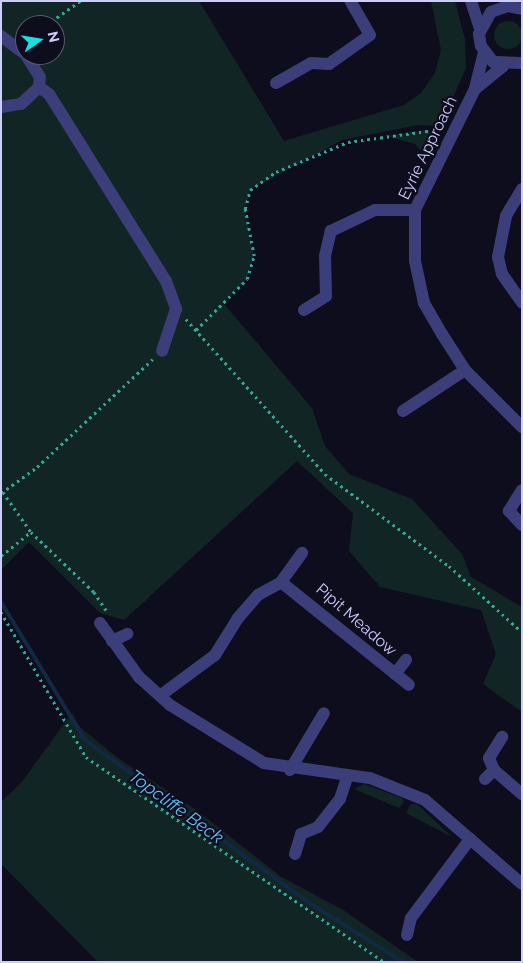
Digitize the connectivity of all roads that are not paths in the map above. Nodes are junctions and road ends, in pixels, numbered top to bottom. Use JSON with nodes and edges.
{"nodes":[{"id":1,"x":350,"y":1,"type":"edge"},
{"id":2,"x":471,"y":1,"type":"edge"},
{"id":3,"x":504,"y":4,"type":"edge"},
{"id":4,"x":522,"y":9,"type":"edge"},
{"id":5,"x":480,"y":28,"type":"junction"},
{"id":6,"x":1,"y":36,"type":"edge"},
{"id":7,"x":15,"y":47,"type":"edge"},
{"id":8,"x":484,"y":52,"type":"junction"},
{"id":9,"x":521,"y":64,"type":"edge"},
{"id":10,"x":32,"y":65,"type":"edge"},
{"id":11,"x":503,"y":66,"type":"junction"},
{"id":12,"x":276,"y":83,"type":"dead end"},
{"id":13,"x":39,"y":87,"type":"junction"},
{"id":14,"x":475,"y":89,"type":"junction"},
{"id":15,"x":1,"y":107,"type":"edge"},
{"id":16,"x":522,"y":190,"type":"edge"},
{"id":17,"x":415,"y":210,"type":"junction"},
{"id":18,"x":522,"y":303,"type":"edge"},
{"id":19,"x":304,"y":310,"type":"dead end"},
{"id":20,"x":162,"y":351,"type":"road end"},
{"id":21,"x":465,"y":370,"type":"junction"},
{"id":22,"x":403,"y":411,"type":"dead end"},
{"id":23,"x":520,"y":422,"type":"edge"},
{"id":24,"x":522,"y":490,"type":"edge"},
{"id":25,"x":522,"y":525,"type":"edge"},
{"id":26,"x":302,"y":553,"type":"dead end"},
{"id":27,"x":281,"y":582,"type":"junction"},
{"id":28,"x":100,"y":623,"type":"road end"},
{"id":29,"x":127,"y":634,"type":"dead end"},
{"id":30,"x":112,"y":641,"type":"junction"},
{"id":31,"x":406,"y":660,"type":"dead end"},
{"id":32,"x":395,"y":674,"type":"junction"},
{"id":33,"x":409,"y":685,"type":"dead end"},
{"id":34,"x":161,"y":695,"type":"junction"},
{"id":35,"x":324,"y":713,"type":"dead end"},
{"id":36,"x":502,"y":737,"type":"dead end"},
{"id":37,"x":290,"y":770,"type":"junction"},
{"id":38,"x":347,"y":777,"type":"junction"},
{"id":39,"x":522,"y":794,"type":"edge"},
{"id":40,"x":470,"y":839,"type":"junction"},
{"id":41,"x":295,"y":854,"type":"dead end"},
{"id":42,"x":521,"y":882,"type":"edge"},
{"id":43,"x":407,"y":935,"type":"dead end"}],
"edges":[{"from":1,"to":12,"type":"street"},
{"from":2,"to":5,"type":"street"},
{"from":3,"to":4,"type":"street"},
{"from":3,"to":5,"type":"street"},
{"from":5,"to":8,"type":"street"},
{"from":6,"to":7,"type":"street"},
{"from":8,"to":11,"type":"street"},
{"from":8,"to":14,"type":"street","name":"Eyrie Approach"},
{"from":9,"to":11,"type":"street"},
{"from":10,"to":13,"type":"street"},
{"from":11,"to":14,"type":"street","name":"Eyrie Approach"},
{"from":13,"to":15,"type":"street"},
{"from":13,"to":20,"type":"street"},
{"from":14,"to":17,"type":"street","name":"Eyrie Approach"},
{"from":16,"to":18,"type":"street"},
{"from":17,"to":19,"type":"street"},
{"from":17,"to":21,"type":"street","name":"Eyrie Approach"},
{"from":21,"to":22,"type":"street"},
{"from":21,"to":23,"type":"street","name":"Eyrie Approach"},
{"from":24,"to":25,"type":"street"},
{"from":26,"to":27,"type":"street"},
{"from":27,"to":32,"type":"street","name":"Pipit Meadow"},
{"from":27,"to":34,"type":"street"},
{"from":28,"to":30,"type":"street"},
{"from":29,"to":30,"type":"street"},
{"from":30,"to":34,"type":"street"},
{"from":31,"to":32,"type":"street"},
{"from":32,"to":33,"type":"street","name":"Pipit Meadow"},
{"from":34,"to":37,"type":"street"},
{"from":35,"to":37,"type":"street"},
{"from":36,"to":39,"type":"street"},
{"from":37,"to":38,"type":"street"},
{"from":38,"to":40,"type":"street"},
{"from":38,"to":41,"type":"street"},
{"from":40,"to":42,"type":"street"},
{"from":40,"to":43,"type":"street"}]}
